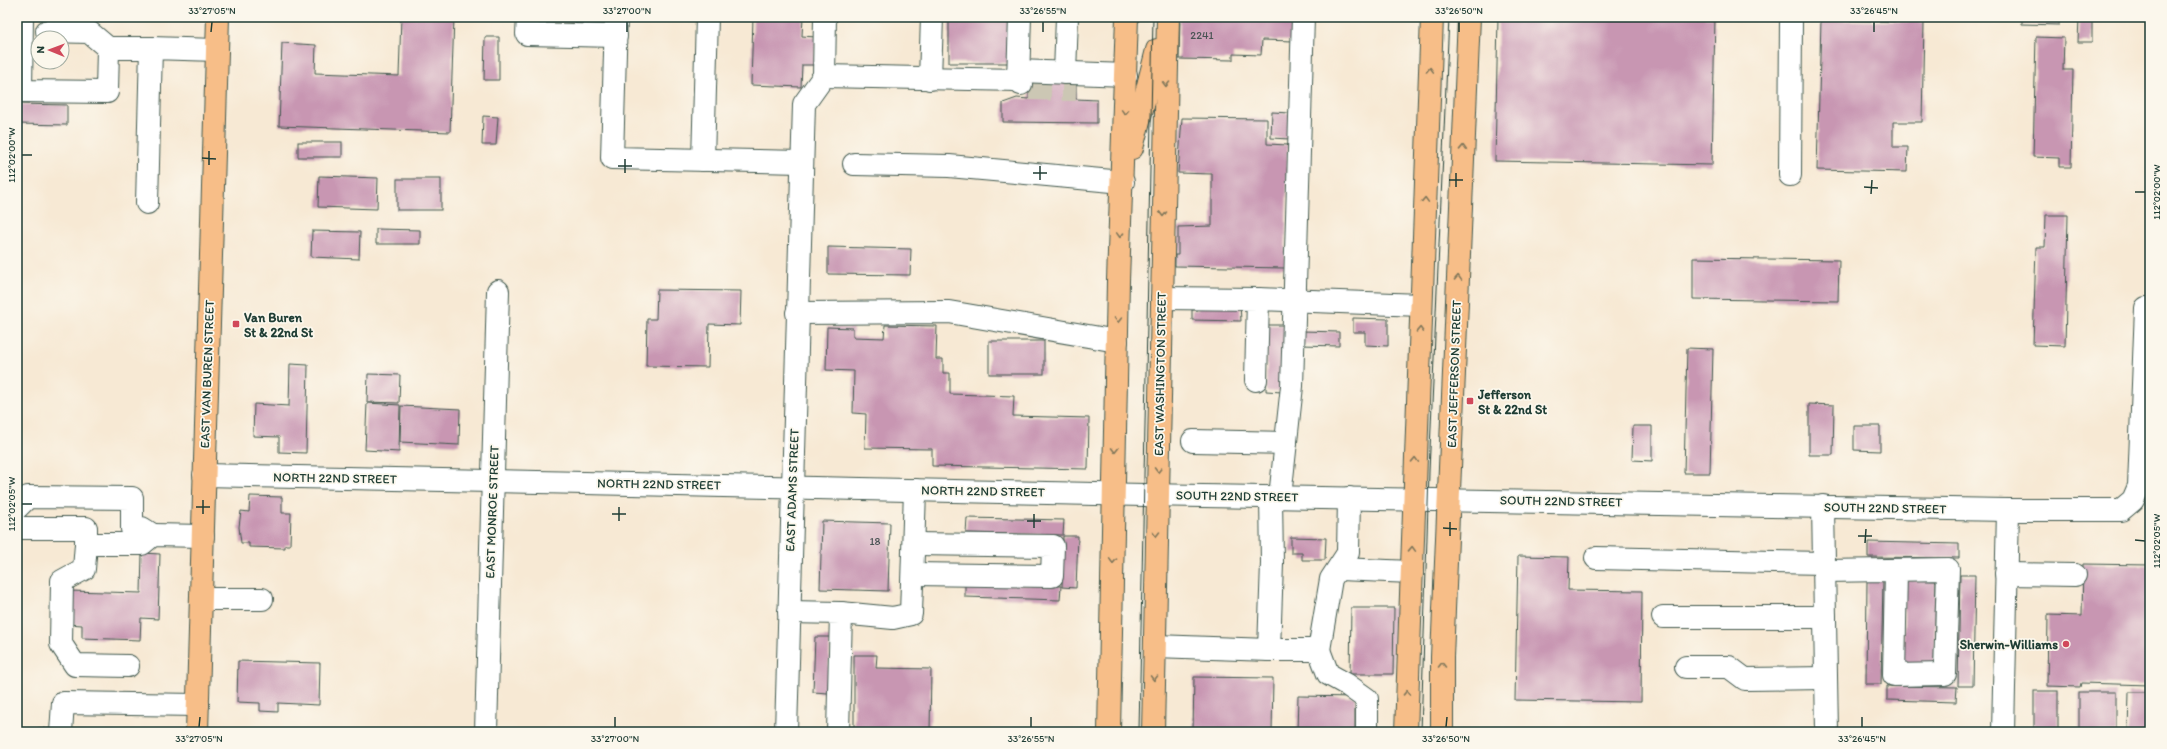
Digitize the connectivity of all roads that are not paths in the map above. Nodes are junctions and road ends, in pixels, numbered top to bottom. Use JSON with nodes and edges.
{"nodes":[{"id":1,"x":22,"y":17,"type":"edge"},
{"id":2,"x":218,"y":17,"type":"edge"},
{"id":3,"x":528,"y":17,"type":"edge"},
{"id":4,"x":707,"y":17,"type":"edge"},
{"id":5,"x":825,"y":17,"type":"edge"},
{"id":6,"x":932,"y":17,"type":"edge"},
{"id":7,"x":1020,"y":17,"type":"edge"},
{"id":8,"x":1067,"y":17,"type":"edge"},
{"id":9,"x":1127,"y":17,"type":"edge"},
{"id":10,"x":1164,"y":17,"type":"edge"},
{"id":11,"x":1168,"y":17,"type":"edge"},
{"id":12,"x":1303,"y":17,"type":"edge"},
{"id":13,"x":1432,"y":17,"type":"edge"},
{"id":14,"x":1469,"y":17,"type":"edge"},
{"id":15,"x":1791,"y":17,"type":"edge"},
{"id":16,"x":616,"y":27,"type":"edge"},
{"id":17,"x":70,"y":32,"type":"edge"},
{"id":18,"x":108,"y":48,"type":"junction"},
{"id":19,"x":151,"y":48,"type":"junction"},
{"id":20,"x":217,"y":50,"type":"junction"},
{"id":21,"x":1126,"y":75,"type":"junction"},
{"id":22,"x":824,"y":76,"type":"junction"},
{"id":23,"x":930,"y":79,"type":"junction"},
{"id":24,"x":1022,"y":80,"type":"junction"},
{"id":25,"x":1070,"y":82,"type":"junction"},
{"id":26,"x":703,"y":160,"type":"junction"},
{"id":27,"x":802,"y":162,"type":"junction"},
{"id":28,"x":854,"y":164,"type":"dead end"},
{"id":29,"x":1790,"y":175,"type":"dead end"},
{"id":30,"x":1123,"y":182,"type":"junction"},
{"id":31,"x":147,"y":203,"type":"dead end"},
{"id":32,"x":498,"y":291,"type":"dead end"},
{"id":33,"x":1162,"y":298,"type":"junction"},
{"id":34,"x":1258,"y":299,"type":"junction"},
{"id":35,"x":1294,"y":300,"type":"junction"},
{"id":36,"x":1421,"y":305,"type":"junction"},
{"id":37,"x":2146,"y":308,"type":"dead end"},
{"id":38,"x":797,"y":313,"type":"junction"},
{"id":39,"x":1117,"y":341,"type":"junction"},
{"id":40,"x":1256,"y":380,"type":"dead end"},
{"id":41,"x":1194,"y":441,"type":"dead end"},
{"id":42,"x":1286,"y":443,"type":"junction"},
{"id":43,"x":204,"y":475,"type":"junction"},
{"id":44,"x":492,"y":481,"type":"junction"},
{"id":45,"x":793,"y":487,"type":"junction"},
{"id":46,"x":916,"y":490,"type":"junction"},
{"id":47,"x":1114,"y":494,"type":"junction"},
{"id":48,"x":1157,"y":495,"type":"junction"},
{"id":49,"x":1275,"y":497,"type":"junction"},
{"id":50,"x":1349,"y":498,"type":"junction"},
{"id":51,"x":1414,"y":499,"type":"junction"},
{"id":52,"x":1449,"y":499,"type":"junction"},
{"id":53,"x":1823,"y":506,"type":"junction"},
{"id":54,"x":17,"y":508,"type":"edge"},
{"id":55,"x":2008,"y":510,"type":"junction"},
{"id":56,"x":17,"y":528,"type":"edge"},
{"id":57,"x":153,"y":536,"type":"junction"},
{"id":58,"x":203,"y":536,"type":"junction"},
{"id":59,"x":86,"y":544,"type":"junction"},
{"id":60,"x":914,"y":544,"type":"junction"},
{"id":61,"x":1596,"y":558,"type":"dead end"},
{"id":62,"x":1824,"y":567,"type":"junction"},
{"id":63,"x":1339,"y":569,"type":"junction"},
{"id":64,"x":1896,"y":571,"type":"junction"},
{"id":65,"x":1412,"y":572,"type":"junction"},
{"id":66,"x":913,"y":574,"type":"junction"},
{"id":67,"x":2006,"y":574,"type":"junction"},
{"id":68,"x":2075,"y":575,"type":"dead end"},
{"id":69,"x":201,"y":599,"type":"junction"},
{"id":70,"x":262,"y":599,"type":"dead end"},
{"id":71,"x":789,"y":612,"type":"junction"},
{"id":72,"x":841,"y":613,"type":"junction"},
{"id":73,"x":1663,"y":617,"type":"dead end"},
{"id":74,"x":1825,"y":617,"type":"junction"},
{"id":75,"x":1155,"y":646,"type":"junction"},
{"id":76,"x":1269,"y":650,"type":"junction"},
{"id":77,"x":1319,"y":650,"type":"junction"},
{"id":78,"x":128,"y":666,"type":"dead end"},
{"id":79,"x":1686,"y":667,"type":"dead end"},
{"id":80,"x":1826,"y":678,"type":"junction"},
{"id":81,"x":198,"y":705,"type":"junction"},
{"id":82,"x":62,"y":732,"type":"edge"},
{"id":83,"x":197,"y":732,"type":"edge"},
{"id":84,"x":486,"y":732,"type":"edge"},
{"id":85,"x":786,"y":732,"type":"edge"},
{"id":86,"x":838,"y":732,"type":"edge"},
{"id":87,"x":1109,"y":732,"type":"edge"},
{"id":88,"x":1153,"y":732,"type":"edge"},
{"id":89,"x":1367,"y":732,"type":"edge"},
{"id":90,"x":1406,"y":732,"type":"edge"},
{"id":91,"x":1442,"y":732,"type":"edge"},
{"id":92,"x":1827,"y":732,"type":"edge"},
{"id":93,"x":2003,"y":732,"type":"edge"}],
"edges":[{"from":1,"to":18,"type":"street"},
{"from":2,"to":20,"type":"main road","name":"EAST VAN BUREN STREET"},
{"from":3,"to":16,"type":"street"},
{"from":4,"to":26,"type":"street"},
{"from":5,"to":22,"type":"street"},
{"from":6,"to":23,"type":"street"},
{"from":7,"to":24,"type":"street"},
{"from":8,"to":25,"type":"street"},
{"from":9,"to":21,"type":"main road"},
{"from":10,"to":30,"type":"main road"},
{"from":11,"to":33,"type":"main road","name":"EAST WASHINGTON STREET","one_way":true},
{"from":12,"to":35,"type":"street"},
{"from":36,"to":13,"type":"main road","one_way":true},
{"from":52,"to":14,"type":"main road","name":"EAST JEFFERSON STREET","one_way":true},
{"from":15,"to":29,"type":"street"},
{"from":16,"to":26,"type":"street"},
{"from":17,"to":18,"type":"street"},
{"from":18,"to":19,"type":"street"},
{"from":19,"to":20,"type":"street"},
{"from":19,"to":31,"type":"street"},
{"from":20,"to":43,"type":"main road","name":"EAST VAN BUREN STREET"},
{"from":21,"to":25,"type":"street"},
{"from":21,"to":30,"type":"main road","one_way":true},
{"from":22,"to":23,"type":"street"},
{"from":22,"to":27,"type":"street","name":"EAST ADAMS STREET"},
{"from":23,"to":24,"type":"street"},
{"from":24,"to":25,"type":"street"},
{"from":26,"to":27,"type":"street"},
{"from":27,"to":38,"type":"street","name":"EAST ADAMS STREET"},
{"from":28,"to":30,"type":"street"},
{"from":30,"to":39,"type":"main road","one_way":true},
{"from":32,"to":44,"type":"street","name":"EAST MONROE STREET"},
{"from":33,"to":34,"type":"street"},
{"from":33,"to":48,"type":"main road","name":"EAST WASHINGTON STREET","one_way":true},
{"from":34,"to":35,"type":"street"},
{"from":34,"to":40,"type":"street"},
{"from":35,"to":36,"type":"street"},
{"from":35,"to":42,"type":"street"},
{"from":51,"to":36,"type":"main road","one_way":true},
{"from":37,"to":55,"type":"street","name":"SOUTH 22ND STREET"},
{"from":38,"to":39,"type":"street"},
{"from":38,"to":45,"type":"street","name":"EAST ADAMS STREET"},
{"from":39,"to":47,"type":"main road","one_way":true},
{"from":41,"to":42,"type":"street"},
{"from":42,"to":49,"type":"street"},
{"from":43,"to":44,"type":"street","name":"NORTH 22ND STREET"},
{"from":43,"to":58,"type":"main road","name":"EAST VAN BUREN STREET"},
{"from":44,"to":45,"type":"street","name":"NORTH 22ND STREET"},
{"from":44,"to":84,"type":"street","name":"EAST MONROE STREET"},
{"from":45,"to":46,"type":"street","name":"NORTH 22ND STREET"},
{"from":45,"to":71,"type":"street","name":"EAST ADAMS STREET"},
{"from":46,"to":47,"type":"street","name":"NORTH 22ND STREET"},
{"from":46,"to":60,"type":"street"},
{"from":47,"to":48,"type":"street","name":"SOUTH 22ND STREET"},
{"from":47,"to":87,"type":"main road","one_way":true},
{"from":48,"to":49,"type":"street","name":"SOUTH 22ND STREET"},
{"from":48,"to":75,"type":"main road","name":"EAST WASHINGTON STREET","one_way":true},
{"from":49,"to":50,"type":"street","name":"SOUTH 22ND STREET"},
{"from":49,"to":76,"type":"street"},
{"from":50,"to":51,"type":"street","name":"SOUTH 22ND STREET"},
{"from":50,"to":63,"type":"street"},
{"from":51,"to":52,"type":"street","name":"SOUTH 22ND STREET"},
{"from":65,"to":51,"type":"main road","one_way":true},
{"from":52,"to":53,"type":"street","name":"SOUTH 22ND STREET"},
{"from":91,"to":52,"type":"main road","name":"EAST JEFFERSON STREET","one_way":true},
{"from":53,"to":55,"type":"street","name":"SOUTH 22ND STREET"},
{"from":53,"to":62,"type":"street"},
{"from":54,"to":57,"type":"street"},
{"from":55,"to":67,"type":"street"},
{"from":56,"to":59,"type":"street"},
{"from":57,"to":58,"type":"street"},
{"from":57,"to":59,"type":"street"},
{"from":58,"to":69,"type":"main road","name":"EAST VAN BUREN STREET"},
{"from":59,"to":78,"type":"street"},
{"from":60,"to":66,"type":"street"},
{"from":60,"to":66,"type":"street"},
{"from":61,"to":62,"type":"street"},
{"from":62,"to":64,"type":"street"},
{"from":62,"to":74,"type":"street"},
{"from":63,"to":65,"type":"street"},
{"from":63,"to":77,"type":"street"},
{"from":64,"to":64,"type":"street"},
{"from":90,"to":65,"type":"main road","one_way":true},
{"from":66,"to":72,"type":"street"},
{"from":67,"to":68,"type":"street"},
{"from":67,"to":93,"type":"street"},
{"from":69,"to":70,"type":"street"},
{"from":69,"to":81,"type":"main road","name":"EAST VAN BUREN STREET"},
{"from":71,"to":72,"type":"street"},
{"from":71,"to":85,"type":"street","name":"EAST ADAMS STREET"},
{"from":72,"to":86,"type":"street"},
{"from":73,"to":74,"type":"street"},
{"from":74,"to":80,"type":"street"},
{"from":75,"to":76,"type":"street"},
{"from":75,"to":88,"type":"main road","name":"EAST WASHINGTON STREET","one_way":true},
{"from":76,"to":77,"type":"street"},
{"from":77,"to":89,"type":"street"},
{"from":79,"to":80,"type":"street"},
{"from":80,"to":92,"type":"street"},
{"from":81,"to":82,"type":"street"},
{"from":81,"to":83,"type":"main road","name":"EAST VAN BUREN STREET"}]}
